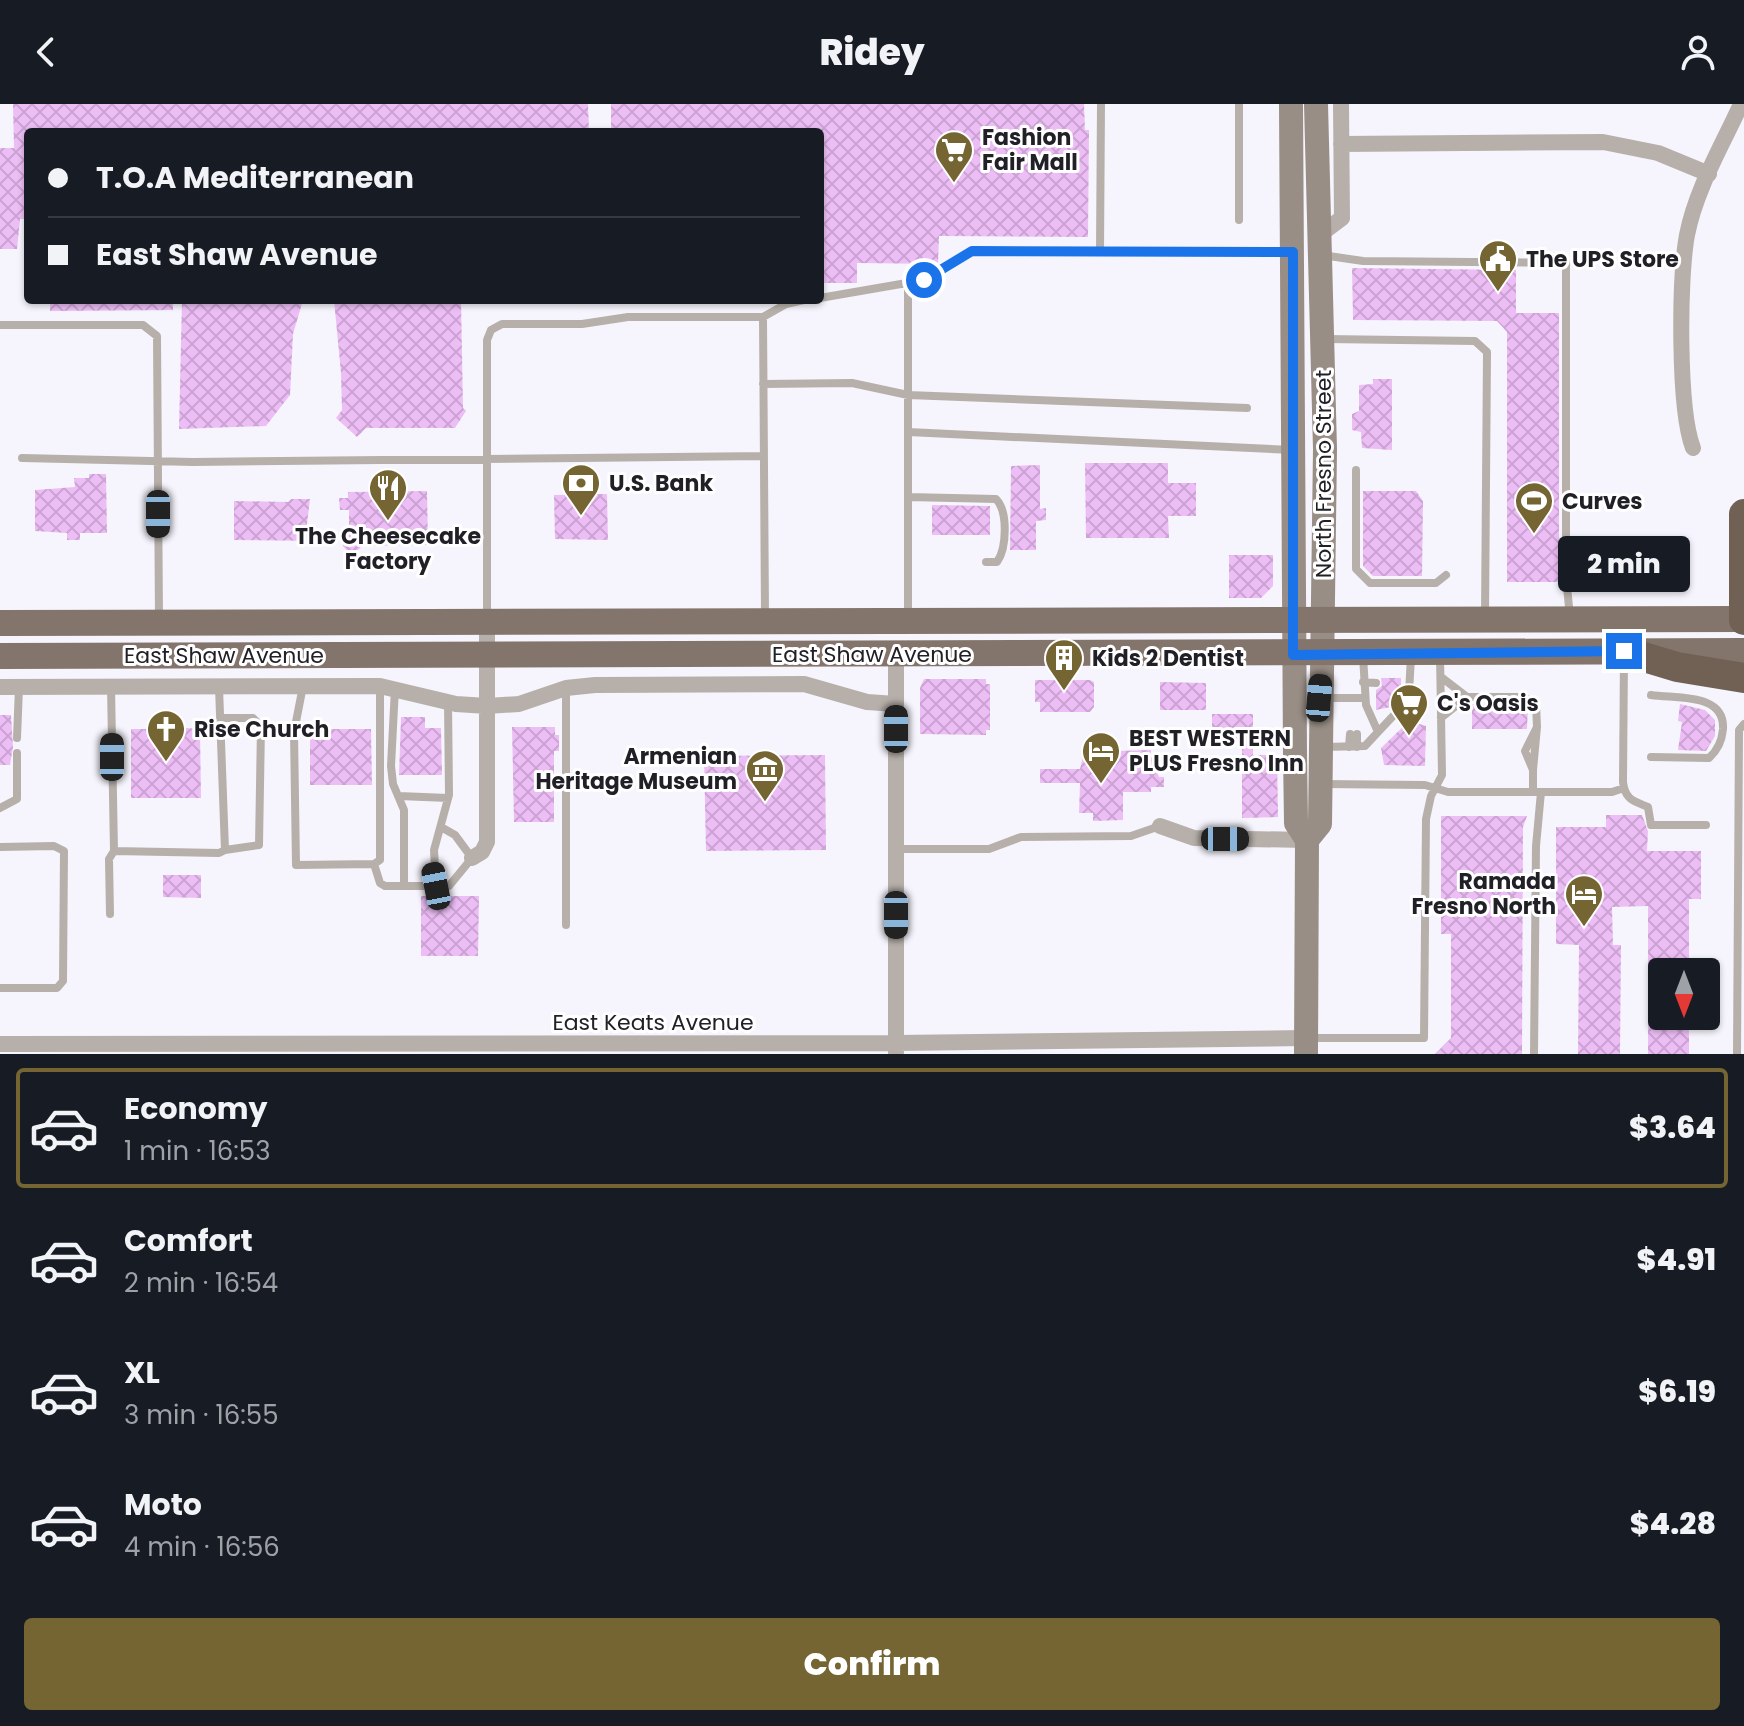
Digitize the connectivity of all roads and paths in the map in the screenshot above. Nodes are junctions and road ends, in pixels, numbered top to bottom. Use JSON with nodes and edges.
{"nodes":[{"id":1,"x":1101,"y":104,"type":"edge"},
{"id":2,"x":1239,"y":104,"type":"edge"},
{"id":3,"x":1291,"y":104,"type":"edge"},
{"id":4,"x":1316,"y":104,"type":"edge"},
{"id":5,"x":1341,"y":104,"type":"edge"},
{"id":6,"x":1741,"y":104,"type":"edge"},
{"id":7,"x":1341,"y":144,"type":"junction"},
{"id":8,"x":1709,"y":174,"type":"junction"},
{"id":9,"x":1239,"y":220,"type":"dead end"},
{"id":10,"x":1318,"y":246,"type":"junction"},
{"id":11,"x":1100,"y":251,"type":"junction"},
{"id":12,"x":1293,"y":252,"type":"junction"},
{"id":13,"x":908,"y":284,"type":"junction"},
{"id":14,"x":824,"y":297,"type":"edge"},
{"id":15,"x":786,"y":304,"type":"edge"},
{"id":16,"x":763,"y":317,"type":"junction"},
{"id":17,"x":0,"y":325,"type":"edge"},
{"id":18,"x":1322,"y":339,"type":"junction"},
{"id":19,"x":763,"y":384,"type":"junction"},
{"id":20,"x":908,"y":395,"type":"junction"},
{"id":21,"x":1247,"y":408,"type":"dead end"},
{"id":22,"x":908,"y":432,"type":"junction"},
{"id":23,"x":1693,"y":448,"type":"dead end"},
{"id":24,"x":1293,"y":450,"type":"junction"},
{"id":25,"x":764,"y":456,"type":"junction"},
{"id":26,"x":22,"y":458,"type":"dead end"},
{"id":27,"x":487,"y":458,"type":"junction"},
{"id":28,"x":158,"y":460,"type":"junction"},
{"id":29,"x":1356,"y":470,"type":"dead end"},
{"id":30,"x":908,"y":497,"type":"junction"},
{"id":31,"x":1744,"y":514,"type":"edge"},
{"id":32,"x":986,"y":562,"type":"dead end"},
{"id":33,"x":1446,"y":575,"type":"dead end"},
{"id":34,"x":1293,"y":618,"type":"junction"},
{"id":35,"x":1485,"y":618,"type":"junction"},
{"id":36,"x":1570,"y":618,"type":"junction"},
{"id":37,"x":1322,"y":619,"type":"junction"},
{"id":38,"x":1744,"y":619,"type":"edge"},
{"id":39,"x":907,"y":621,"type":"junction"},
{"id":40,"x":1029,"y":621,"type":"junction"},
{"id":41,"x":765,"y":622,"type":"junction"},
{"id":42,"x":0,"y":623,"type":"edge"},
{"id":43,"x":487,"y":623,"type":"junction"},
{"id":44,"x":159,"y":624,"type":"junction"},
{"id":45,"x":1624,"y":651,"type":"junction"},
{"id":46,"x":1744,"y":651,"type":"edge"},
{"id":47,"x":486,"y":654,"type":"junction"},
{"id":48,"x":753,"y":654,"type":"junction"},
{"id":49,"x":896,"y":654,"type":"junction"},
{"id":50,"x":1321,"y":654,"type":"junction"},
{"id":51,"x":1363,"y":654,"type":"junction"},
{"id":52,"x":1411,"y":654,"type":"junction"},
{"id":53,"x":1293,"y":655,"type":"junction"},
{"id":54,"x":0,"y":656,"type":"edge"},
{"id":55,"x":1440,"y":666,"type":"junction"},
{"id":56,"x":1744,"y":678,"type":"edge"},
{"id":57,"x":1412,"y":681,"type":"junction"},
{"id":58,"x":1363,"y":682,"type":"junction"},
{"id":59,"x":1401,"y":683,"type":"dead end"},
{"id":60,"x":303,"y":686,"type":"junction"},
{"id":61,"x":0,"y":687,"type":"edge"},
{"id":62,"x":19,"y":687,"type":"junction"},
{"id":63,"x":111,"y":687,"type":"junction"},
{"id":64,"x":219,"y":687,"type":"junction"},
{"id":65,"x":388,"y":687,"type":"junction"},
{"id":66,"x":566,"y":688,"type":"junction"},
{"id":67,"x":1412,"y":692,"type":"junction"},
{"id":68,"x":1400,"y":693,"type":"dead end"},
{"id":69,"x":1651,"y":695,"type":"dead end"},
{"id":70,"x":1467,"y":697,"type":"junction"},
{"id":71,"x":1319,"y":698,"type":"junction"},
{"id":72,"x":448,"y":701,"type":"junction"},
{"id":73,"x":1361,"y":702,"type":"junction"},
{"id":74,"x":896,"y":704,"type":"junction"},
{"id":75,"x":487,"y":706,"type":"junction"},
{"id":76,"x":222,"y":718,"type":"junction"},
{"id":77,"x":1441,"y":718,"type":"junction"},
{"id":78,"x":1744,"y":724,"type":"edge"},
{"id":79,"x":1378,"y":732,"type":"junction"},
{"id":80,"x":1354,"y":734,"type":"dead end"},
{"id":81,"x":17,"y":738,"type":"dead end"},
{"id":82,"x":1319,"y":747,"type":"junction"},
{"id":83,"x":1353,"y":747,"type":"junction"},
{"id":84,"x":17,"y":753,"type":"dead end"},
{"id":85,"x":1651,"y":757,"type":"dead end"},
{"id":86,"x":1320,"y":784,"type":"junction"},
{"id":87,"x":1624,"y":788,"type":"junction"},
{"id":88,"x":1436,"y":789,"type":"junction"},
{"id":89,"x":1537,"y":792,"type":"junction"},
{"id":90,"x":399,"y":796,"type":"junction"},
{"id":91,"x":448,"y":798,"type":"junction"},
{"id":92,"x":0,"y":808,"type":"edge"},
{"id":93,"x":1706,"y":825,"type":"dead end"},
{"id":94,"x":1160,"y":826,"type":"joint"},
{"id":95,"x":441,"y":827,"type":"junction"},
{"id":96,"x":1307,"y":840,"type":"junction"},
{"id":97,"x":0,"y":847,"type":"edge"},
{"id":98,"x":896,"y":849,"type":"junction"},
{"id":99,"x":225,"y":850,"type":"junction"},
{"id":100,"x":114,"y":851,"type":"junction"},
{"id":101,"x":472,"y":858,"type":"junction"},
{"id":102,"x":374,"y":864,"type":"junction"},
{"id":103,"x":404,"y":886,"type":"junction"},
{"id":104,"x":436,"y":886,"type":"junction"},
{"id":105,"x":110,"y":914,"type":"dead end"},
{"id":106,"x":566,"y":925,"type":"dead end"},
{"id":107,"x":0,"y":988,"type":"edge"},
{"id":108,"x":0,"y":1044,"type":"edge"},
{"id":109,"x":1306,"y":1046,"type":"edge"},
{"id":110,"x":487,"y":1049,"type":"edge"},
{"id":111,"x":896,"y":1049,"type":"edge"},
{"id":112,"x":1534,"y":1054,"type":"edge"},
{"id":113,"x":1737,"y":1054,"type":"edge"}],
"edges":[{"from":1,"to":11,"type":"lane"},
{"from":2,"to":9,"type":"lane"},
{"from":3,"to":12,"type":"main road","name":"North Fresno Street"},
{"from":4,"to":10,"type":"main road","name":"North Fresno Street"},
{"from":5,"to":7,"type":"street"},
{"from":6,"to":8,"type":"street"},
{"from":7,"to":8,"type":"street"},
{"from":7,"to":10,"type":"street"},
{"from":8,"to":23,"type":"street"},
{"from":10,"to":18,"type":"main road","name":"North Fresno Street"},
{"from":10,"to":36,"type":"lane"},
{"from":11,"to":12,"type":"lane"},
{"from":11,"to":13,"type":"lane"},
{"from":12,"to":18,"type":"main road"},
{"from":12,"to":24,"type":"main road","name":"North Fresno Street"},
{"from":13,"to":14,"type":"lane"},
{"from":13,"to":20,"type":"lane"},
{"from":15,"to":16,"type":"lane"},
{"from":16,"to":19,"type":"lane"},
{"from":16,"to":27,"type":"lane"},
{"from":17,"to":28,"type":"lane"},
{"from":18,"to":35,"type":"lane"},
{"from":18,"to":37,"type":"main road","name":"North Fresno Street"},
{"from":19,"to":20,"type":"lane"},
{"from":19,"to":25,"type":"lane"},
{"from":20,"to":21,"type":"lane"},
{"from":20,"to":22,"type":"lane"},
{"from":22,"to":24,"type":"lane"},
{"from":22,"to":30,"type":"lane"},
{"from":24,"to":34,"type":"main road","name":"North Fresno Street"},
{"from":25,"to":27,"type":"lane"},
{"from":25,"to":41,"type":"lane"},
{"from":26,"to":28,"type":"lane"},
{"from":27,"to":28,"type":"lane"},
{"from":27,"to":43,"type":"lane"},
{"from":28,"to":44,"type":"lane"},
{"from":29,"to":33,"type":"lane"},
{"from":30,"to":32,"type":"lane"},
{"from":30,"to":39,"type":"lane"},
{"from":31,"to":38,"type":"highway"},
{"from":34,"to":37,"type":"main road","name":"East Shaw Avenue"},
{"from":34,"to":40,"type":"main road","name":"East Shaw Avenue"},
{"from":34,"to":53,"type":"main road","name":"North Fresno Street"},
{"from":35,"to":36,"type":"main road","name":"East Shaw Avenue"},
{"from":35,"to":37,"type":"main road","name":"East Shaw Avenue"},
{"from":36,"to":38,"type":"main road","name":"East Shaw Avenue"},
{"from":37,"to":50,"type":"main road","name":"North Fresno Street"},
{"from":39,"to":40,"type":"main road","name":"East Shaw Avenue"},
{"from":39,"to":41,"type":"main road","name":"East Shaw Avenue"},
{"from":39,"to":48,"type":"main road"},
{"from":40,"to":49,"type":"main road"},
{"from":41,"to":43,"type":"main road","name":"East Shaw Avenue"},
{"from":42,"to":44,"type":"main road","name":"East Shaw Avenue"},
{"from":43,"to":44,"type":"main road","name":"East Shaw Avenue"},
{"from":43,"to":47,"type":"street"},
{"from":45,"to":46,"type":"main road","name":"East Shaw Avenue"},
{"from":45,"to":55,"type":"main road","name":"East Shaw Avenue"},
{"from":45,"to":56,"type":"highway"},
{"from":45,"to":87,"type":"lane"},
{"from":47,"to":48,"type":"main road","name":"East Shaw Avenue"},
{"from":47,"to":54,"type":"main road","name":"East Shaw Avenue"},
{"from":47,"to":75,"type":"street"},
{"from":48,"to":49,"type":"main road","name":"East Shaw Avenue"},
{"from":49,"to":53,"type":"main road","name":"East Shaw Avenue"},
{"from":49,"to":74,"type":"street"},
{"from":50,"to":51,"type":"main road","name":"East Shaw Avenue"},
{"from":50,"to":53,"type":"main road","name":"East Shaw Avenue"},
{"from":50,"to":71,"type":"main road","name":"North Fresno Street"},
{"from":51,"to":52,"type":"main road","name":"East Shaw Avenue"},
{"from":51,"to":58,"type":"lane"},
{"from":52,"to":55,"type":"main road","name":"East Shaw Avenue"},
{"from":52,"to":57,"type":"lane"},
{"from":53,"to":96,"type":"main road","name":"North Fresno Street"},
{"from":55,"to":70,"type":"lane"},
{"from":55,"to":77,"type":"lane"},
{"from":57,"to":59,"type":"lane"},
{"from":57,"to":67,"type":"lane"},
{"from":58,"to":73,"type":"lane"},
{"from":58,"to":73,"type":"lane"},
{"from":60,"to":64,"type":"street"},
{"from":60,"to":65,"type":"street"},
{"from":60,"to":102,"type":"lane"},
{"from":61,"to":62,"type":"street"},
{"from":62,"to":63,"type":"street"},
{"from":62,"to":81,"type":"lane"},
{"from":63,"to":64,"type":"street"},
{"from":63,"to":100,"type":"lane"},
{"from":64,"to":76,"type":"lane"},
{"from":65,"to":72,"type":"street"},
{"from":65,"to":90,"type":"lane"},
{"from":65,"to":102,"type":"lane"},
{"from":66,"to":74,"type":"street"},
{"from":66,"to":75,"type":"street"},
{"from":66,"to":106,"type":"lane"},
{"from":67,"to":68,"type":"lane"},
{"from":67,"to":79,"type":"lane"},
{"from":69,"to":85,"type":"lane"},
{"from":70,"to":77,"type":"lane"},
{"from":70,"to":89,"type":"lane"},
{"from":71,"to":73,"type":"lane"},
{"from":71,"to":82,"type":"main road","name":"North Fresno Street"},
{"from":72,"to":75,"type":"street"},
{"from":72,"to":91,"type":"lane"},
{"from":73,"to":79,"type":"lane"},
{"from":74,"to":98,"type":"street"},
{"from":75,"to":101,"type":"street"},
{"from":76,"to":99,"type":"lane"},
{"from":76,"to":99,"type":"lane"},
{"from":77,"to":88,"type":"lane"},
{"from":78,"to":113,"type":"lane"},
{"from":79,"to":83,"type":"lane"},
{"from":80,"to":83,"type":"lane"},
{"from":82,"to":83,"type":"lane"},
{"from":82,"to":86,"type":"main road","name":"North Fresno Street"},
{"from":84,"to":92,"type":"lane"},
{"from":86,"to":88,"type":"lane"},
{"from":86,"to":96,"type":"main road","name":"North Fresno Street"},
{"from":87,"to":89,"type":"lane"},
{"from":87,"to":93,"type":"lane"},
{"from":88,"to":89,"type":"lane"},
{"from":88,"to":109,"type":"lane"},
{"from":89,"to":112,"type":"lane"},
{"from":90,"to":91,"type":"lane"},
{"from":90,"to":103,"type":"lane"},
{"from":91,"to":95,"type":"lane"},
{"from":94,"to":96,"type":"street"},
{"from":94,"to":98,"type":"lane"},
{"from":95,"to":101,"type":"lane"},
{"from":95,"to":104,"type":"lane"},
{"from":96,"to":109,"type":"main road","name":"North Fresno Street"},
{"from":97,"to":107,"type":"lane"},
{"from":98,"to":111,"type":"street"},
{"from":99,"to":100,"type":"lane"},
{"from":100,"to":105,"type":"lane"},
{"from":101,"to":104,"type":"lane"},
{"from":102,"to":103,"type":"lane"},
{"from":103,"to":104,"type":"lane"},
{"from":108,"to":110,"type":"street","name":"East Keats Avenue"},
{"from":109,"to":111,"type":"street","name":"East Keats Avenue"},
{"from":110,"to":111,"type":"street","name":"East Keats Avenue"}]}
